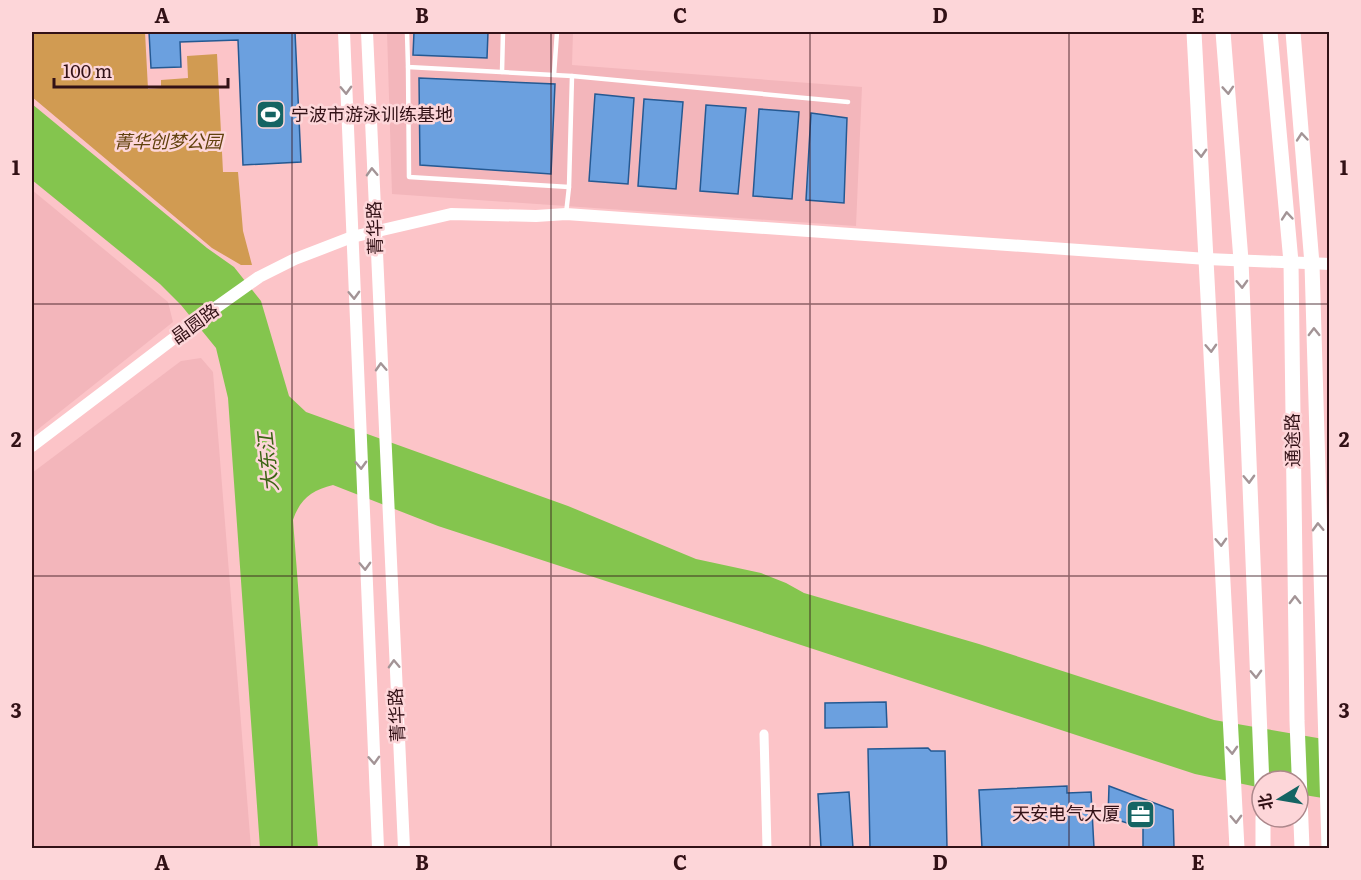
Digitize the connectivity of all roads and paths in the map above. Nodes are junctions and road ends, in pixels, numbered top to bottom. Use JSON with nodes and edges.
{"nodes":[{"id":1,"x":344,"y":32,"type":"edge"},
{"id":2,"x":367,"y":32,"type":"edge"},
{"id":3,"x":407,"y":32,"type":"edge"},
{"id":4,"x":503,"y":32,"type":"edge"},
{"id":5,"x":557,"y":32,"type":"edge"},
{"id":6,"x":1194,"y":32,"type":"edge"},
{"id":7,"x":1223,"y":32,"type":"edge"},
{"id":8,"x":1270,"y":32,"type":"edge"},
{"id":9,"x":1293,"y":32,"type":"edge"},
{"id":10,"x":408,"y":67,"type":"junction"},
{"id":11,"x":502,"y":72,"type":"junction"},
{"id":12,"x":554,"y":75,"type":"junction"},
{"id":13,"x":572,"y":76,"type":"junction"},
{"id":14,"x":848,"y":102,"type":"dead end"},
{"id":15,"x":569,"y":187,"type":"junction"},
{"id":16,"x":566,"y":214,"type":"junction"},
{"id":17,"x":375,"y":232,"type":"junction"},
{"id":18,"x":352,"y":237,"type":"junction"},
{"id":19,"x":1207,"y":259,"type":"junction"},
{"id":20,"x":1241,"y":260,"type":"junction"},
{"id":21,"x":1291,"y":262,"type":"junction"},
{"id":22,"x":1312,"y":264,"type":"junction"},
{"id":23,"x":1329,"y":264,"type":"edge"},
{"id":24,"x":32,"y":446,"type":"edge"},
{"id":25,"x":764,"y":734,"type":"dead end"},
{"id":26,"x":1261,"y":769,"type":"edge"},
{"id":27,"x":1263,"y":829,"type":"edge"},
{"id":28,"x":378,"y":849,"type":"edge"},
{"id":29,"x":404,"y":849,"type":"edge"},
{"id":30,"x":767,"y":849,"type":"edge"},
{"id":31,"x":1237,"y":849,"type":"edge"},
{"id":32,"x":1263,"y":849,"type":"edge"},
{"id":33,"x":1302,"y":849,"type":"edge"},
{"id":34,"x":1329,"y":849,"type":"edge"}],
"edges":[{"from":1,"to":18,"type":"street","name":"菁华路","one_way":true},
{"from":17,"to":2,"type":"street","name":"菁华路","one_way":true},
{"from":3,"to":10,"type":"lane"},
{"from":4,"to":11,"type":"lane"},
{"from":5,"to":12,"type":"lane"},
{"from":6,"to":19,"type":"main road","one_way":true},
{"from":7,"to":20,"type":"main road","one_way":true},
{"from":21,"to":8,"type":"main road","name":"通途路","one_way":true},
{"from":22,"to":9,"type":"main road","one_way":true},
{"from":10,"to":11,"type":"lane"},
{"from":10,"to":15,"type":"lane"},
{"from":11,"to":12,"type":"lane"},
{"from":12,"to":13,"type":"lane"},
{"from":13,"to":14,"type":"lane"},
{"from":13,"to":15,"type":"lane"},
{"from":15,"to":16,"type":"lane"},
{"from":16,"to":17,"type":"street","name":"晶圆路"},
{"from":16,"to":19,"type":"street","name":"晶圆路"},
{"from":17,"to":18,"type":"street","name":"晶圆路"},
{"from":29,"to":17,"type":"street","name":"菁华路","one_way":true},
{"from":18,"to":24,"type":"street","name":"晶圆路"},
{"from":18,"to":28,"type":"street","name":"菁华路","one_way":true},
{"from":19,"to":20,"type":"street","name":"晶圆路"},
{"from":19,"to":31,"type":"main road","one_way":true},
{"from":20,"to":21,"type":"street","name":"晶圆路"},
{"from":20,"to":26,"type":"main road","one_way":true},
{"from":21,"to":22,"type":"street","name":"晶圆路"},
{"from":33,"to":21,"type":"main road","name":"通途路","one_way":true},
{"from":22,"to":23,"type":"street","name":"晶圆路"},
{"from":34,"to":22,"type":"main road","one_way":true},
{"from":25,"to":30,"type":"street"},
{"from":27,"to":32,"type":"main road"}]}
